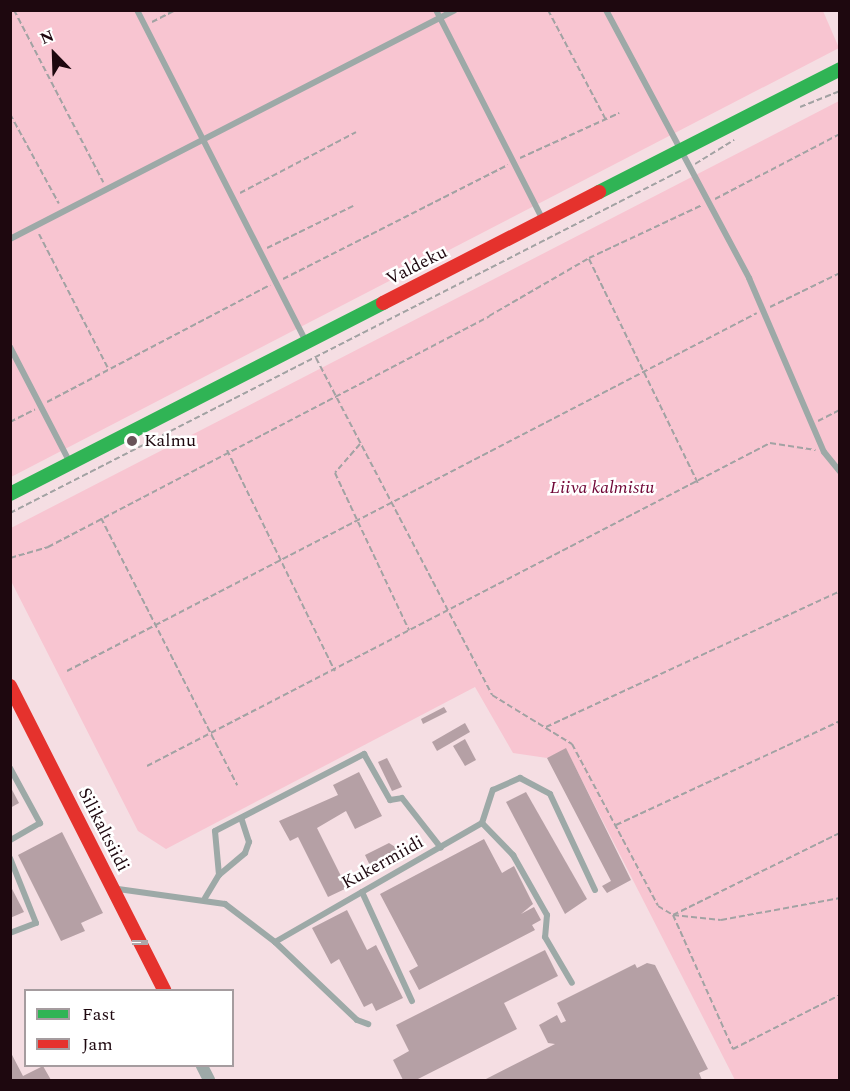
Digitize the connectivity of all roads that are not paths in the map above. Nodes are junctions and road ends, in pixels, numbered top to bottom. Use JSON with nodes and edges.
{"nodes":[{"id":1,"x":136,"y":10,"type":"edge"},
{"id":2,"x":436,"y":10,"type":"edge"},
{"id":3,"x":455,"y":10,"type":"edge"},
{"id":4,"x":606,"y":10,"type":"edge"},
{"id":5,"x":440,"y":18,"type":"junction"},
{"id":6,"x":840,"y":69,"type":"edge"},
{"id":7,"x":202,"y":140,"type":"junction"},
{"id":8,"x":679,"y":152,"type":"junction"},
{"id":9,"x":544,"y":220,"type":"junction"},
{"id":10,"x":10,"y":239,"type":"edge"},
{"id":11,"x":307,"y":343,"type":"junction"},
{"id":12,"x":10,"y":347,"type":"edge"},
{"id":13,"x":70,"y":465,"type":"junction"},
{"id":14,"x":840,"y":472,"type":"edge"},
{"id":15,"x":10,"y":494,"type":"edge"},
{"id":16,"x":10,"y":686,"type":"edge"},
{"id":17,"x":10,"y":768,"type":"edge"},
{"id":18,"x":241,"y":818,"type":"junction"},
{"id":19,"x":482,"y":823,"type":"junction"},
{"id":20,"x":10,"y":840,"type":"edge"},
{"id":21,"x":441,"y":848,"type":"junction"},
{"id":22,"x":10,"y":858,"type":"edge"},
{"id":23,"x":219,"y":875,"type":"junction"},
{"id":24,"x":112,"y":887,"type":"junction"},
{"id":25,"x":595,"y":890,"type":"dead end"},
{"id":26,"x":362,"y":892,"type":"junction"},
{"id":27,"x":206,"y":898,"type":"junction"},
{"id":28,"x":10,"y":933,"type":"edge"},
{"id":29,"x":275,"y":942,"type":"junction"},
{"id":30,"x":572,"y":983,"type":"dead end"},
{"id":31,"x":163,"y":989,"type":"edge"},
{"id":32,"x":412,"y":1000,"type":"dead end"},
{"id":33,"x":368,"y":1024,"type":"dead end"}],
"edges":[{"from":1,"to":7,"type":"lane"},
{"from":2,"to":5,"type":"lane"},
{"from":3,"to":5,"type":"lane"},
{"from":4,"to":8,"type":"lane"},
{"from":5,"to":7,"type":"lane"},
{"from":5,"to":9,"type":"lane"},
{"from":6,"to":8,"type":"street","name":"Valdeku"},
{"from":7,"to":10,"type":"lane"},
{"from":7,"to":11,"type":"lane"},
{"from":8,"to":9,"type":"street","name":"Valdeku"},
{"from":8,"to":14,"type":"lane"},
{"from":9,"to":11,"type":"street","name":"Valdeku"},
{"from":11,"to":13,"type":"street","name":"Valdeku"},
{"from":12,"to":13,"type":"lane"},
{"from":13,"to":15,"type":"street","name":"Valdeku"},
{"from":16,"to":24,"type":"street","name":"Silikaltsiidi"},
{"from":17,"to":20,"type":"lane"},
{"from":18,"to":21,"type":"lane"},
{"from":18,"to":23,"type":"lane"},
{"from":18,"to":23,"type":"lane"},
{"from":19,"to":21,"type":"lane","name":"Kukermiidi"},
{"from":19,"to":25,"type":"lane"},
{"from":19,"to":30,"type":"lane"},
{"from":21,"to":26,"type":"lane","name":"Kukermiidi"},
{"from":22,"to":28,"type":"lane"},
{"from":23,"to":27,"type":"lane"},
{"from":24,"to":27,"type":"lane"},
{"from":24,"to":31,"type":"street","name":"Silikaltsiidi"},
{"from":26,"to":29,"type":"lane","name":"Kukermiidi"},
{"from":26,"to":32,"type":"lane"},
{"from":27,"to":29,"type":"lane"},
{"from":29,"to":33,"type":"lane"}]}
